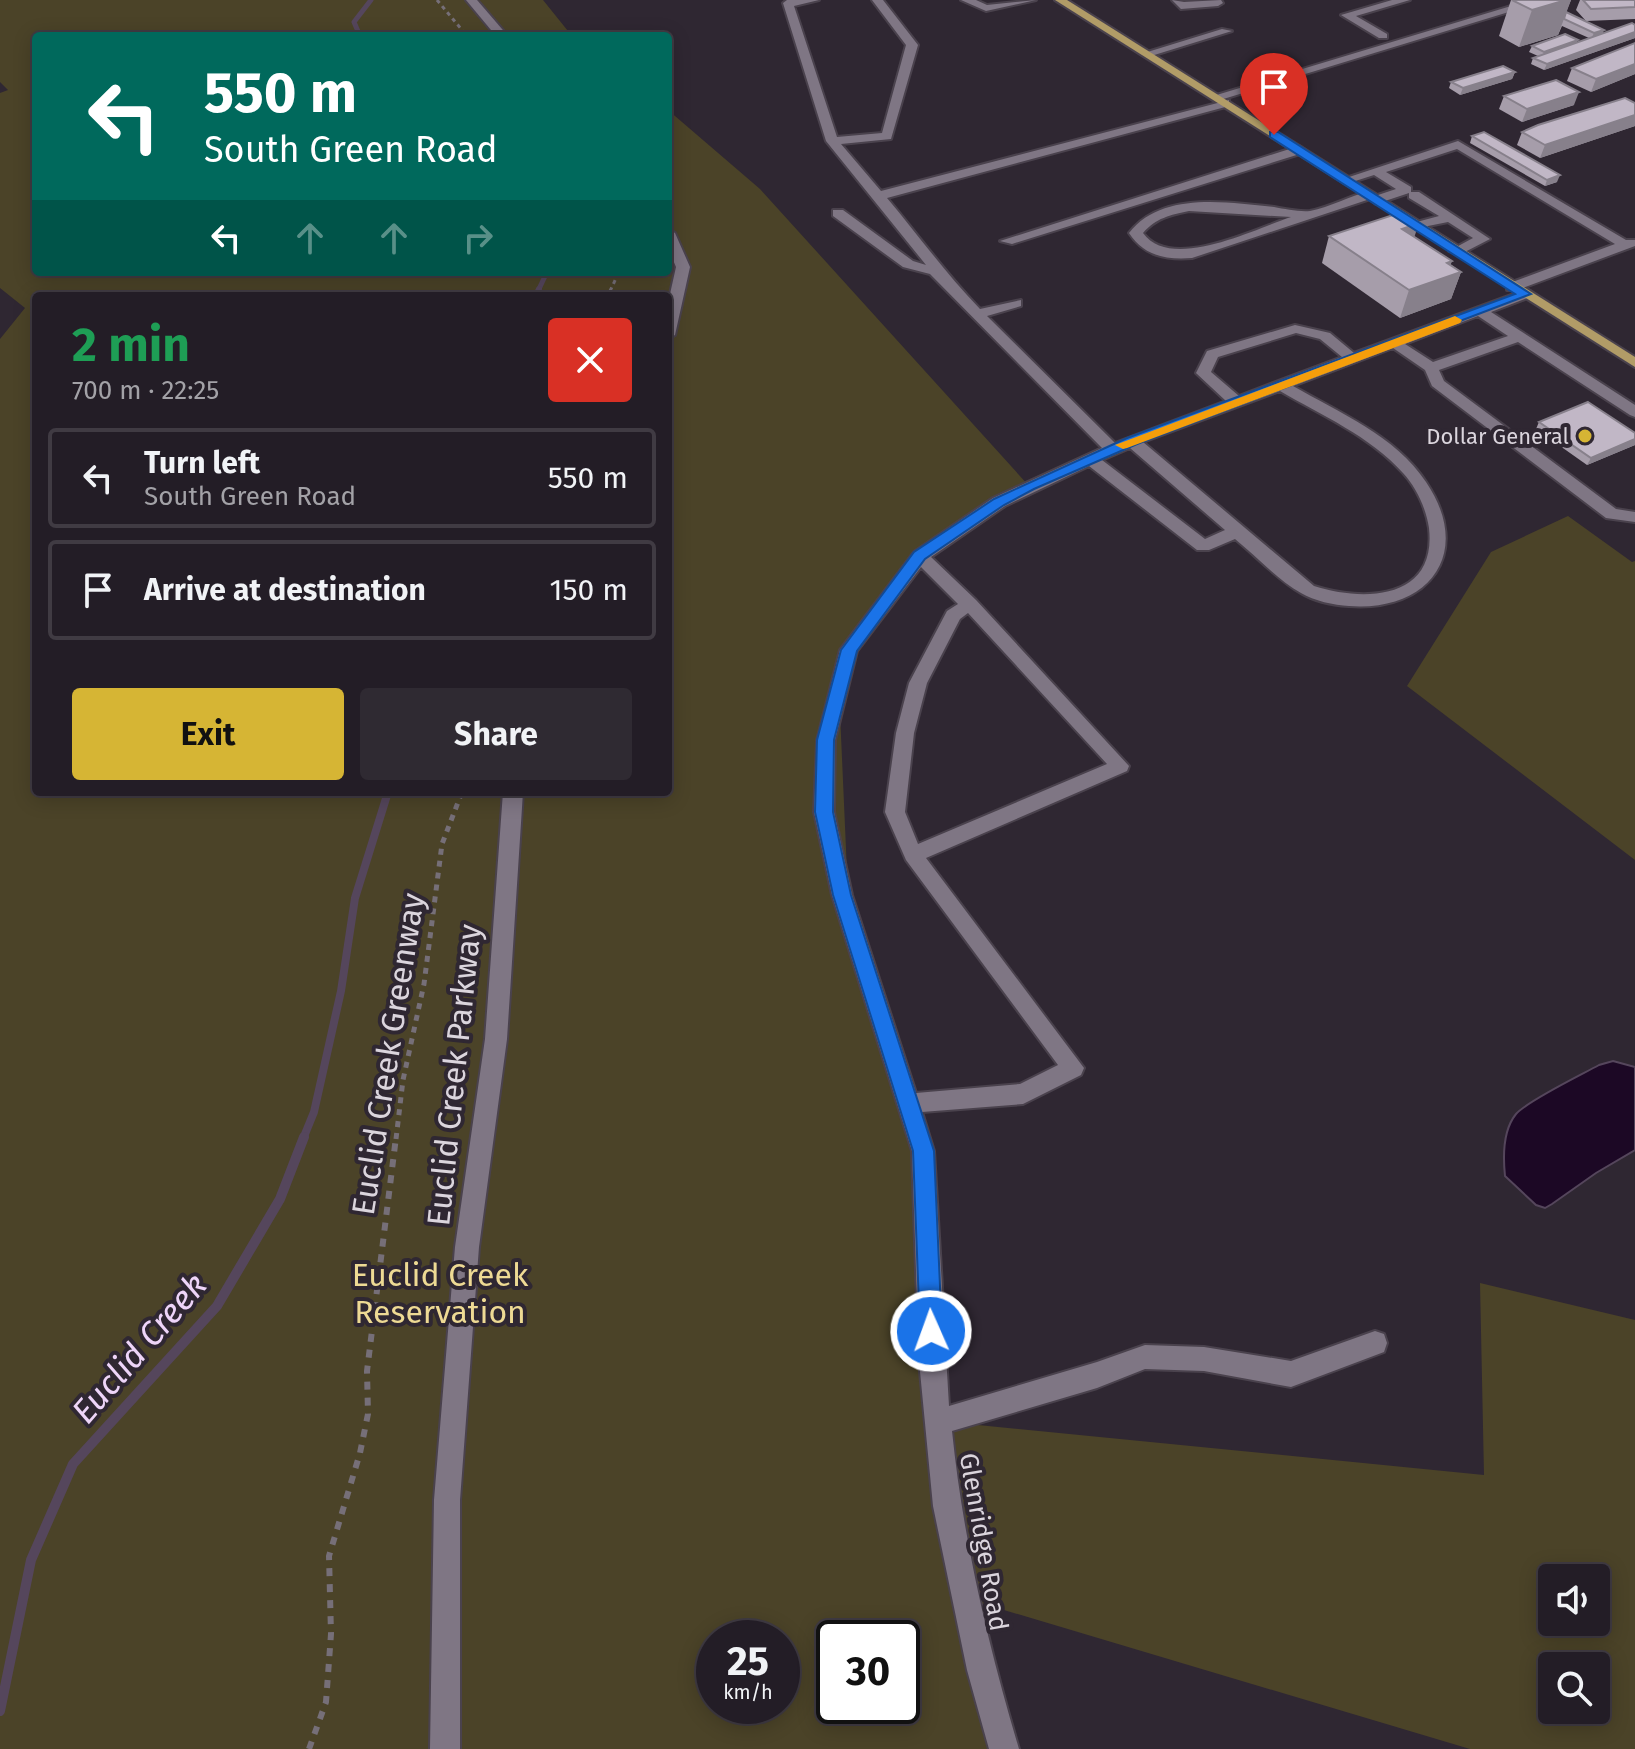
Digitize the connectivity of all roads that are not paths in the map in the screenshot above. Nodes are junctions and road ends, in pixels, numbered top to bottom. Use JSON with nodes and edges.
{"nodes":[{"id":1,"x":471,"y":0,"type":"edge"},
{"id":2,"x":814,"y":0,"type":"edge"},
{"id":3,"x":877,"y":0,"type":"edge"},
{"id":4,"x":966,"y":0,"type":"edge"},
{"id":5,"x":1031,"y":0,"type":"edge"},
{"id":6,"x":1060,"y":0,"type":"edge"},
{"id":7,"x":1177,"y":0,"type":"edge"},
{"id":8,"x":1215,"y":0,"type":"edge"},
{"id":9,"x":1405,"y":0,"type":"edge"},
{"id":10,"x":1543,"y":0,"type":"edge"},
{"id":11,"x":1226,"y":31,"type":"dead end"},
{"id":12,"x":499,"y":32,"type":"edge"},
{"id":13,"x":1383,"y":36,"type":"dead end"},
{"id":14,"x":1147,"y":54,"type":"junction"},
{"id":15,"x":1220,"y":100,"type":"junction"},
{"id":16,"x":832,"y":141,"type":"junction"},
{"id":17,"x":1299,"y":150,"type":"junction"},
{"id":18,"x":1376,"y":171,"type":"junction"},
{"id":19,"x":1346,"y":180,"type":"junction"},
{"id":20,"x":1414,"y":195,"type":"dead end"},
{"id":21,"x":879,"y":196,"type":"junction"},
{"id":22,"x":1373,"y":198,"type":"junction"},
{"id":23,"x":838,"y":213,"type":"dead end"},
{"id":24,"x":1310,"y":215,"type":"junction"},
{"id":25,"x":1450,"y":217,"type":"junction"},
{"id":26,"x":1418,"y":226,"type":"junction"},
{"id":27,"x":1007,"y":241,"type":"dead end"},
{"id":28,"x":672,"y":242,"type":"edge"},
{"id":29,"x":1630,"y":243,"type":"edge"},
{"id":30,"x":1456,"y":251,"type":"junction"},
{"id":31,"x":935,"y":271,"type":"junction"},
{"id":32,"x":1518,"y":290,"type":"junction"},
{"id":33,"x":1016,"y":303,"type":"dead end"},
{"id":34,"x":1480,"y":311,"type":"junction"},
{"id":35,"x":977,"y":314,"type":"junction"},
{"id":36,"x":672,"y":317,"type":"edge"},
{"id":37,"x":1519,"y":337,"type":"junction"},
{"id":38,"x":1395,"y":343,"type":"junction"},
{"id":39,"x":1352,"y":358,"type":"junction"},
{"id":40,"x":1635,"y":363,"type":"edge"},
{"id":41,"x":1431,"y":368,"type":"junction"},
{"id":42,"x":1280,"y":385,"type":"junction"},
{"id":43,"x":1237,"y":402,"type":"junction"},
{"id":44,"x":1635,"y":412,"type":"edge"},
{"id":45,"x":1132,"y":441,"type":"junction"},
{"id":46,"x":1112,"y":449,"type":"junction"},
{"id":47,"x":1089,"y":458,"type":"junction"},
{"id":48,"x":1635,"y":517,"type":"edge"},
{"id":49,"x":1236,"y":532,"type":"junction"},
{"id":50,"x":920,"y":556,"type":"junction"},
{"id":51,"x":970,"y":604,"type":"junction"},
{"id":52,"x":513,"y":796,"type":"edge"},
{"id":53,"x":913,"y":855,"type":"junction"},
{"id":54,"x":911,"y":1103,"type":"junction"},
{"id":55,"x":1375,"y":1343,"type":"dead end"},
{"id":56,"x":938,"y":1422,"type":"junction"},
{"id":57,"x":445,"y":1749,"type":"edge"},
{"id":58,"x":1004,"y":1749,"type":"edge"}],
"edges":[{"from":1,"to":12,"type":"street"},
{"from":2,"to":16,"type":"street"},
{"from":3,"to":16,"type":"street"},
{"from":4,"to":5,"type":"street"},
{"from":6,"to":14,"type":"main road"},
{"from":7,"to":8,"type":"street"},
{"from":9,"to":13,"type":"street"},
{"from":10,"to":15,"type":"street"},
{"from":11,"to":14,"type":"street"},
{"from":14,"to":15,"type":"main road"},
{"from":15,"to":17,"type":"main road"},
{"from":15,"to":21,"type":"street"},
{"from":16,"to":21,"type":"street"},
{"from":17,"to":19,"type":"main road"},
{"from":17,"to":27,"type":"street"},
{"from":18,"to":19,"type":"street"},
{"from":18,"to":22,"type":"street"},
{"from":18,"to":29,"type":"street"},
{"from":19,"to":22,"type":"main road"},
{"from":20,"to":25,"type":"street"},
{"from":21,"to":31,"type":"street"},
{"from":22,"to":24,"type":"street"},
{"from":22,"to":26,"type":"main road"},
{"from":23,"to":31,"type":"street"},
{"from":24,"to":24,"type":"street"},
{"from":25,"to":26,"type":"street"},
{"from":25,"to":30,"type":"street"},
{"from":26,"to":30,"type":"main road"},
{"from":28,"to":36,"type":"street"},
{"from":29,"to":32,"type":"street","name":"Glenridge Road"},
{"from":30,"to":32,"type":"main road"},
{"from":31,"to":35,"type":"street"},
{"from":32,"to":34,"type":"street","name":"Glenridge Road"},
{"from":32,"to":40,"type":"main road"},
{"from":33,"to":35,"type":"street"},
{"from":34,"to":37,"type":"street"},
{"from":34,"to":38,"type":"street","name":"Glenridge Road"},
{"from":35,"to":46,"type":"street"},
{"from":37,"to":41,"type":"street"},
{"from":37,"to":44,"type":"street"},
{"from":38,"to":39,"type":"street","name":"Glenridge Road"},
{"from":38,"to":41,"type":"street"},
{"from":39,"to":42,"type":"street","name":"Glenridge Road"},
{"from":39,"to":43,"type":"street"},
{"from":41,"to":48,"type":"street"},
{"from":42,"to":43,"type":"street","name":"Glenridge Road"},
{"from":42,"to":49,"type":"street"},
{"from":43,"to":45,"type":"street","name":"Glenridge Road"},
{"from":45,"to":46,"type":"street","name":"Glenridge Road"},
{"from":45,"to":49,"type":"street"},
{"from":46,"to":47,"type":"street","name":"Glenridge Road"},
{"from":47,"to":49,"type":"street"},
{"from":47,"to":50,"type":"street","name":"Glenridge Road"},
{"from":50,"to":51,"type":"street"},
{"from":50,"to":54,"type":"street","name":"Glenridge Road"},
{"from":51,"to":53,"type":"street"},
{"from":51,"to":53,"type":"street"},
{"from":52,"to":57,"type":"street","name":"Euclid Creek Parkway"},
{"from":53,"to":54,"type":"street"},
{"from":54,"to":56,"type":"street","name":"Glenridge Road"},
{"from":55,"to":56,"type":"street"},
{"from":56,"to":58,"type":"street","name":"Glenridge Road"}]}
